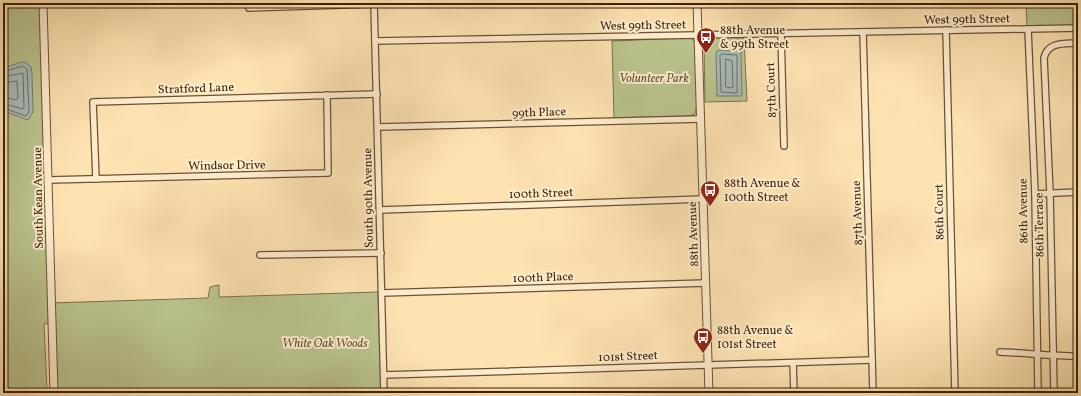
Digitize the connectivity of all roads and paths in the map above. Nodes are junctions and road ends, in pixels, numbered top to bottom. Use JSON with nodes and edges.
{"nodes":[{"id":1,"x":43,"y":3,"type":"edge"},
{"id":2,"x":374,"y":3,"type":"edge"},
{"id":3,"x":697,"y":3,"type":"edge"},
{"id":4,"x":249,"y":8,"type":"dead end"},
{"id":5,"x":1078,"y":28,"type":"edge"},
{"id":6,"x":1028,"y":29,"type":"junction"},
{"id":7,"x":946,"y":30,"type":"junction"},
{"id":8,"x":863,"y":32,"type":"junction"},
{"id":9,"x":781,"y":33,"type":"junction"},
{"id":10,"x":698,"y":35,"type":"junction"},
{"id":11,"x":375,"y":41,"type":"junction"},
{"id":12,"x":1078,"y":43,"type":"edge"},
{"id":13,"x":377,"y":94,"type":"junction"},
{"id":14,"x":327,"y":95,"type":"junction"},
{"id":15,"x":701,"y":119,"type":"junction"},
{"id":16,"x":378,"y":127,"type":"junction"},
{"id":17,"x":784,"y":146,"type":"dead end"},
{"id":18,"x":96,"y":179,"type":"junction"},
{"id":19,"x":48,"y":180,"type":"junction"},
{"id":20,"x":1078,"y":192,"type":"edge"},
{"id":21,"x":1050,"y":193,"type":"junction"},
{"id":22,"x":1035,"y":194,"type":"junction"},
{"id":23,"x":703,"y":199,"type":"junction"},
{"id":24,"x":380,"y":210,"type":"junction"},
{"id":25,"x":381,"y":252,"type":"junction"},
{"id":26,"x":260,"y":255,"type":"dead end"},
{"id":27,"x":706,"y":283,"type":"junction"},
{"id":28,"x":382,"y":292,"type":"junction"},
{"id":29,"x":1000,"y":352,"type":"dead end"},
{"id":30,"x":1036,"y":353,"type":"junction"},
{"id":31,"x":1053,"y":356,"type":"junction"},
{"id":32,"x":1078,"y":356,"type":"edge"},
{"id":33,"x":872,"y":360,"type":"junction"},
{"id":34,"x":793,"y":363,"type":"junction"},
{"id":35,"x":708,"y":365,"type":"junction"},
{"id":36,"x":384,"y":375,"type":"junction"},
{"id":37,"x":54,"y":393,"type":"edge"},
{"id":38,"x":384,"y":393,"type":"edge"},
{"id":39,"x":709,"y":393,"type":"edge"},
{"id":40,"x":794,"y":393,"type":"edge"},
{"id":41,"x":874,"y":393,"type":"edge"},
{"id":42,"x":954,"y":393,"type":"edge"},
{"id":43,"x":1038,"y":393,"type":"edge"},
{"id":44,"x":1054,"y":393,"type":"edge"}],
"edges":[{"from":1,"to":19,"type":"street","name":"South Kean Avenue"},
{"from":2,"to":4,"type":"street"},
{"from":2,"to":11,"type":"street","name":"South 90th Avenue"},
{"from":3,"to":10,"type":"street","name":"88th Avenue"},
{"from":5,"to":6,"type":"street","name":"West 99th Street"},
{"from":6,"to":7,"type":"street","name":"West 99th Street"},
{"from":6,"to":22,"type":"street","name":"86th Avenue"},
{"from":7,"to":8,"type":"street","name":"West 99th Street"},
{"from":7,"to":42,"type":"street","name":"86th Court"},
{"from":8,"to":9,"type":"street","name":"West 99th Street"},
{"from":8,"to":33,"type":"street","name":"87th Avenue"},
{"from":9,"to":10,"type":"street","name":"West 99th Street"},
{"from":9,"to":17,"type":"street","name":"87th Court"},
{"from":10,"to":11,"type":"street","name":"West 99th Street"},
{"from":10,"to":15,"type":"street","name":"88th Avenue"},
{"from":11,"to":13,"type":"street","name":"South 90th Avenue"},
{"from":12,"to":21,"type":"street","name":"86th Terrace"},
{"from":13,"to":14,"type":"street","name":"Stratford Lane"},
{"from":13,"to":16,"type":"street","name":"South 90th Avenue"},
{"from":14,"to":18,"type":"street","name":"Windsor Drive"},
{"from":14,"to":18,"type":"street","name":"Stratford Lane"},
{"from":15,"to":16,"type":"street","name":"99th Place"},
{"from":15,"to":23,"type":"street","name":"88th Avenue"},
{"from":16,"to":24,"type":"street","name":"South 90th Avenue"},
{"from":18,"to":19,"type":"street","name":"Windsor Drive"},
{"from":19,"to":37,"type":"street","name":"South Kean Avenue"},
{"from":20,"to":21,"type":"street"},
{"from":21,"to":22,"type":"street"},
{"from":21,"to":31,"type":"street","name":"86th Terrace"},
{"from":22,"to":30,"type":"street","name":"86th Avenue"},
{"from":23,"to":24,"type":"street","name":"100th Street"},
{"from":23,"to":27,"type":"street","name":"88th Avenue"},
{"from":24,"to":25,"type":"street","name":"South 90th Avenue"},
{"from":25,"to":26,"type":"street"},
{"from":25,"to":28,"type":"street","name":"South 90th Avenue"},
{"from":27,"to":28,"type":"street","name":"100th Place"},
{"from":27,"to":35,"type":"street","name":"88th Avenue"},
{"from":28,"to":36,"type":"street","name":"South 90th Avenue"},
{"from":29,"to":30,"type":"street"},
{"from":30,"to":31,"type":"street"},
{"from":30,"to":43,"type":"street","name":"86th Avenue"},
{"from":31,"to":32,"type":"street"},
{"from":31,"to":44,"type":"street","name":"86th Terrace"},
{"from":33,"to":34,"type":"street","name":"101st Street"},
{"from":33,"to":41,"type":"street","name":"87th Avenue"},
{"from":34,"to":35,"type":"street","name":"101st Street"},
{"from":34,"to":40,"type":"street"},
{"from":35,"to":36,"type":"street","name":"101st Street"},
{"from":35,"to":39,"type":"street","name":"88th Avenue"},
{"from":36,"to":38,"type":"street","name":"South 90th Avenue"}]}
